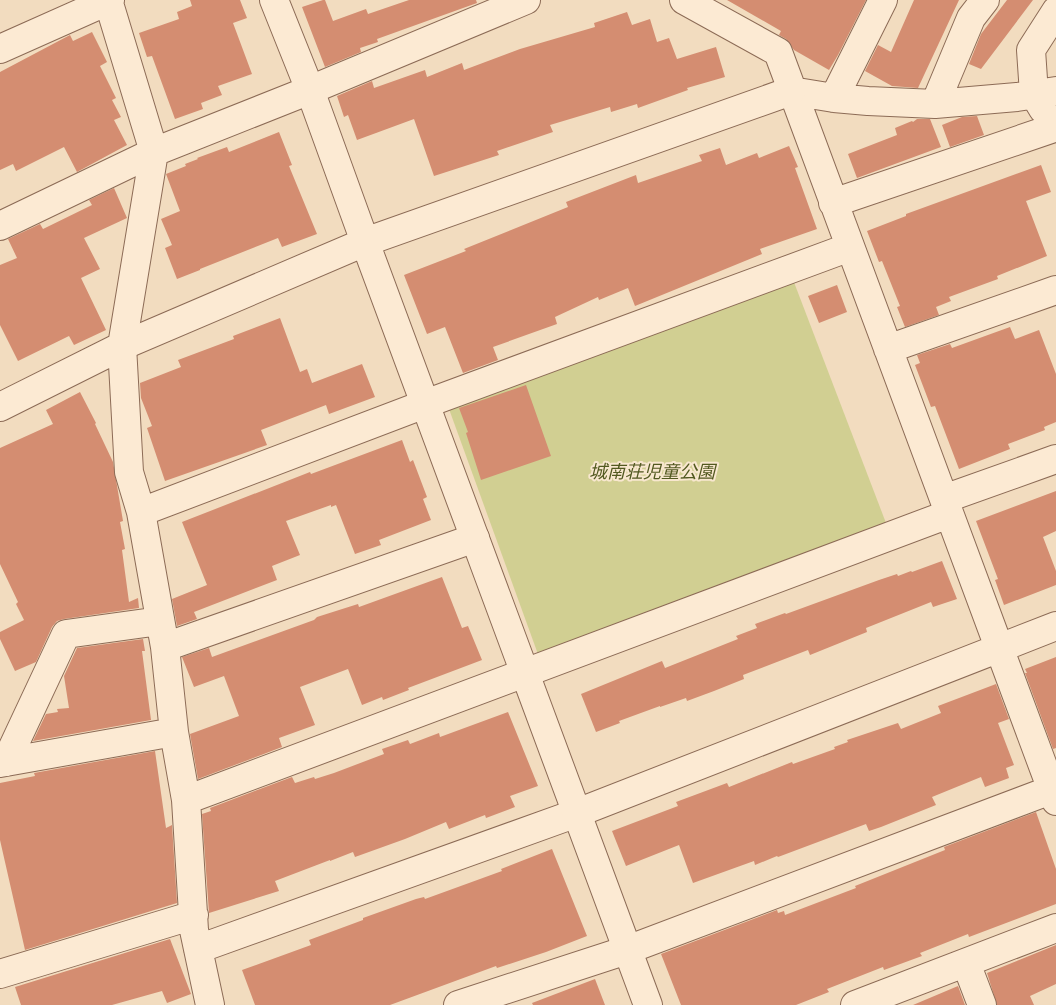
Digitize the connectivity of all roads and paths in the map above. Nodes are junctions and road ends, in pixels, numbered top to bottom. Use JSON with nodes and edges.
{"nodes":[{"id":1,"x":109,"y":0,"type":"edge"},
{"id":2,"x":274,"y":0,"type":"edge"},
{"id":3,"x":526,"y":0,"type":"edge"},
{"id":4,"x":684,"y":0,"type":"edge"},
{"id":5,"x":883,"y":0,"type":"edge"},
{"id":6,"x":985,"y":0,"type":"edge"},
{"id":7,"x":711,"y":7,"type":"edge"},
{"id":8,"x":1056,"y":11,"type":"edge"},
{"id":9,"x":0,"y":49,"type":"edge"},
{"id":10,"x":310,"y":90,"type":"junction"},
{"id":11,"x":791,"y":91,"type":"junction"},
{"id":12,"x":1045,"y":93,"type":"edge"},
{"id":13,"x":834,"y":98,"type":"junction"},
{"id":14,"x":935,"y":104,"type":"junction"},
{"id":15,"x":1055,"y":130,"type":"edge"},
{"id":16,"x":154,"y":152,"type":"junction"},
{"id":17,"x":833,"y":203,"type":"junction"},
{"id":18,"x":0,"y":226,"type":"edge"},
{"id":19,"x":365,"y":242,"type":"junction"},
{"id":20,"x":850,"y":247,"type":"junction"},
{"id":21,"x":1056,"y":290,"type":"edge"},
{"id":22,"x":122,"y":346,"type":"junction"},
{"id":23,"x":888,"y":349,"type":"junction"},
{"id":24,"x":425,"y":404,"type":"junction"},
{"id":25,"x":0,"y":408,"type":"edge"},
{"id":26,"x":1056,"y":459,"type":"edge"},
{"id":27,"x":947,"y":507,"type":"junction"},
{"id":28,"x":140,"y":512,"type":"junction"},
{"id":29,"x":475,"y":538,"type":"junction"},
{"id":30,"x":160,"y":620,"type":"junction"},
{"id":31,"x":1056,"y":626,"type":"edge"},
{"id":32,"x":164,"y":647,"type":"junction"},
{"id":33,"x":999,"y":647,"type":"junction"},
{"id":34,"x":524,"y":673,"type":"junction"},
{"id":35,"x":174,"y":732,"type":"junction"},
{"id":36,"x":3,"y":762,"type":"edge"},
{"id":37,"x":1054,"y":793,"type":"edge"},
{"id":38,"x":186,"y":800,"type":"junction"},
{"id":39,"x":577,"y":813,"type":"junction"},
{"id":40,"x":194,"y":915,"type":"junction"},
{"id":41,"x":1056,"y":928,"type":"edge"},
{"id":42,"x":198,"y":949,"type":"junction"},
{"id":43,"x":627,"y":950,"type":"junction"},
{"id":44,"x":966,"y":963,"type":"junction"},
{"id":45,"x":0,"y":974,"type":"edge"},
{"id":46,"x":210,"y":1005,"type":"edge"},
{"id":47,"x":458,"y":1005,"type":"edge"},
{"id":48,"x":648,"y":1005,"type":"edge"},
{"id":49,"x":855,"y":1005,"type":"edge"},
{"id":50,"x":982,"y":1005,"type":"edge"}],
"edges":[{"from":1,"to":9,"type":"street"},
{"from":1,"to":16,"type":"street"},
{"from":2,"to":10,"type":"street"},
{"from":3,"to":10,"type":"street"},
{"from":4,"to":7,"type":"street"},
{"from":5,"to":13,"type":"street"},
{"from":6,"to":14,"type":"street"},
{"from":7,"to":11,"type":"street"},
{"from":8,"to":12,"type":"street"},
{"from":10,"to":16,"type":"street"},
{"from":10,"to":19,"type":"street"},
{"from":11,"to":13,"type":"street"},
{"from":11,"to":17,"type":"street"},
{"from":11,"to":19,"type":"street"},
{"from":12,"to":14,"type":"street"},
{"from":12,"to":15,"type":"street"},
{"from":13,"to":14,"type":"street"},
{"from":15,"to":17,"type":"street"},
{"from":16,"to":18,"type":"street"},
{"from":16,"to":22,"type":"street"},
{"from":17,"to":20,"type":"street"},
{"from":19,"to":22,"type":"street"},
{"from":19,"to":24,"type":"street"},
{"from":20,"to":23,"type":"street"},
{"from":20,"to":24,"type":"street"},
{"from":21,"to":23,"type":"street"},
{"from":22,"to":25,"type":"street"},
{"from":22,"to":28,"type":"street"},
{"from":23,"to":27,"type":"street"},
{"from":24,"to":28,"type":"street"},
{"from":24,"to":29,"type":"street"},
{"from":26,"to":27,"type":"street"},
{"from":27,"to":33,"type":"street"},
{"from":27,"to":34,"type":"street"},
{"from":28,"to":30,"type":"street"},
{"from":29,"to":32,"type":"street"},
{"from":29,"to":34,"type":"street"},
{"from":30,"to":32,"type":"street"},
{"from":30,"to":36,"type":"street"},
{"from":31,"to":33,"type":"street"},
{"from":32,"to":35,"type":"street"},
{"from":33,"to":37,"type":"street"},
{"from":33,"to":39,"type":"street"},
{"from":34,"to":38,"type":"street"},
{"from":34,"to":39,"type":"street"},
{"from":35,"to":36,"type":"street"},
{"from":35,"to":38,"type":"street"},
{"from":37,"to":43,"type":"street"},
{"from":38,"to":40,"type":"street"},
{"from":39,"to":42,"type":"street"},
{"from":39,"to":43,"type":"street"},
{"from":40,"to":42,"type":"street"},
{"from":40,"to":45,"type":"street"},
{"from":41,"to":44,"type":"street"},
{"from":42,"to":46,"type":"street"},
{"from":43,"to":47,"type":"street"},
{"from":43,"to":48,"type":"street"},
{"from":44,"to":49,"type":"street"},
{"from":44,"to":50,"type":"street"}]}
